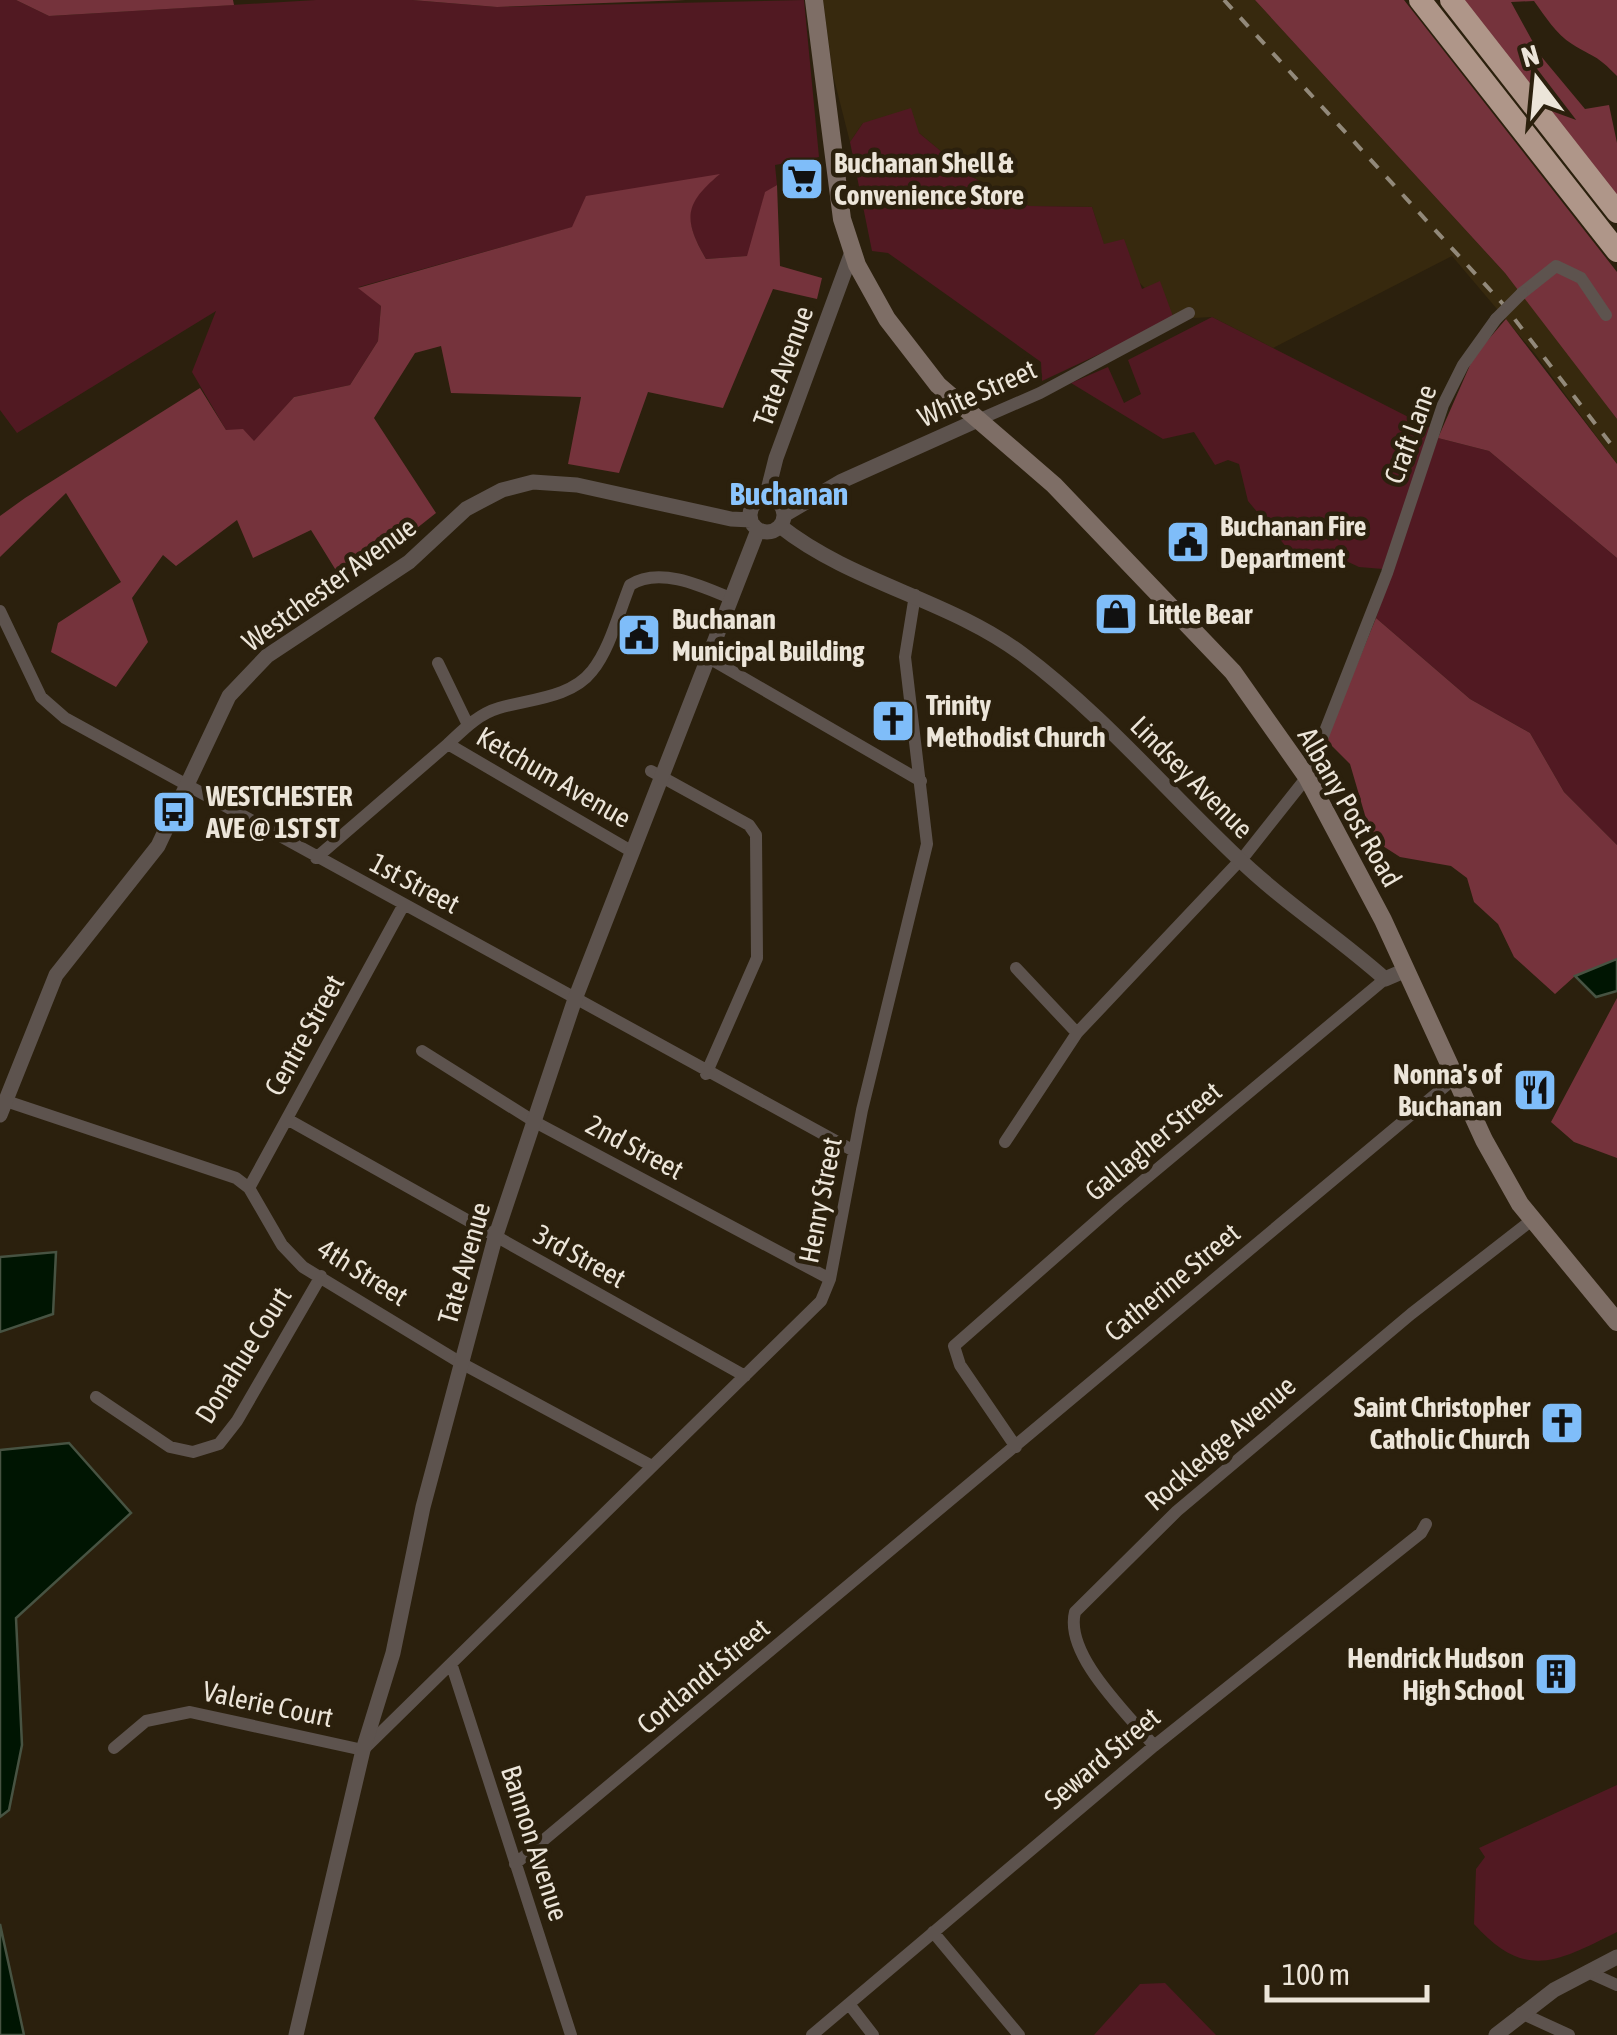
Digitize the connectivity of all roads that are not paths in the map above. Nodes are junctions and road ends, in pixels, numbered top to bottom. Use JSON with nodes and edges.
{"nodes":[{"id":1,"x":814,"y":0,"type":"edge"},
{"id":2,"x":1420,"y":0,"type":"edge"},
{"id":3,"x":1451,"y":0,"type":"edge"},
{"id":4,"x":1617,"y":212,"type":"edge"},
{"id":5,"x":1617,"y":251,"type":"edge"},
{"id":6,"x":852,"y":252,"type":"junction"},
{"id":7,"x":1189,"y":313,"type":"dead end"},
{"id":8,"x":1606,"y":315,"type":"dead end"},
{"id":9,"x":978,"y":420,"type":"junction"},
{"id":10,"x":766,"y":498,"type":"junction"},
{"id":11,"x":782,"y":521,"type":"junction"},
{"id":12,"x":754,"y":525,"type":"junction"},
{"id":13,"x":915,"y":594,"type":"junction"},
{"id":14,"x":730,"y":598,"type":"junction"},
{"id":15,"x":0,"y":611,"type":"edge"},
{"id":16,"x":709,"y":658,"type":"junction"},
{"id":17,"x":438,"y":663,"type":"dead end"},
{"id":18,"x":468,"y":724,"type":"junction"},
{"id":19,"x":448,"y":744,"type":"junction"},
{"id":20,"x":656,"y":774,"type":"junction"},
{"id":21,"x":1307,"y":777,"type":"junction"},
{"id":22,"x":920,"y":781,"type":"junction"},
{"id":23,"x":186,"y":787,"type":"junction"},
{"id":24,"x":631,"y":851,"type":"junction"},
{"id":25,"x":316,"y":858,"type":"junction"},
{"id":26,"x":1239,"y":859,"type":"junction"},
{"id":27,"x":404,"y":906,"type":"junction"},
{"id":28,"x":1016,"y":968,"type":"dead end"},
{"id":29,"x":1406,"y":970,"type":"junction"},
{"id":30,"x":1385,"y":979,"type":"junction"},
{"id":31,"x":575,"y":999,"type":"junction"},
{"id":32,"x":1077,"y":1034,"type":"junction"},
{"id":33,"x":422,"y":1050,"type":"dead end"},
{"id":34,"x":706,"y":1074,"type":"junction"},
{"id":35,"x":1455,"y":1078,"type":"junction"},
{"id":36,"x":3,"y":1108,"type":"edge"},
{"id":37,"x":287,"y":1119,"type":"junction"},
{"id":38,"x":535,"y":1122,"type":"junction"},
{"id":39,"x":1005,"y":1142,"type":"dead end"},
{"id":40,"x":854,"y":1151,"type":"junction"},
{"id":41,"x":249,"y":1188,"type":"junction"},
{"id":42,"x":1532,"y":1220,"type":"junction"},
{"id":43,"x":495,"y":1238,"type":"junction"},
{"id":44,"x":321,"y":1276,"type":"junction"},
{"id":45,"x":830,"y":1279,"type":"junction"},
{"id":46,"x":1617,"y":1322,"type":"edge"},
{"id":47,"x":461,"y":1362,"type":"junction"},
{"id":48,"x":745,"y":1376,"type":"junction"},
{"id":49,"x":96,"y":1397,"type":"dead end"},
{"id":50,"x":1016,"y":1447,"type":"junction"},
{"id":51,"x":652,"y":1466,"type":"junction"},
{"id":52,"x":1426,"y":1524,"type":"dead end"},
{"id":53,"x":922,"y":1526,"type":"joint"},
{"id":54,"x":452,"y":1666,"type":"junction"},
{"id":55,"x":1154,"y":1746,"type":"junction"},
{"id":56,"x":114,"y":1748,"type":"dead end"},
{"id":57,"x":363,"y":1750,"type":"junction"},
{"id":58,"x":515,"y":1864,"type":"junction"},
{"id":59,"x":933,"y":1932,"type":"junction"},
{"id":60,"x":1617,"y":1957,"type":"edge"},
{"id":61,"x":1588,"y":1972,"type":"junction"},
{"id":62,"x":1617,"y":1985,"type":"edge"},
{"id":63,"x":849,"y":2004,"type":"junction"},
{"id":64,"x":1521,"y":2013,"type":"junction"},
{"id":65,"x":296,"y":2035,"type":"edge"},
{"id":66,"x":571,"y":2035,"type":"edge"},
{"id":67,"x":812,"y":2035,"type":"edge"},
{"id":68,"x":873,"y":2035,"type":"edge"},
{"id":69,"x":1020,"y":2035,"type":"edge"},
{"id":70,"x":1496,"y":2035,"type":"edge"},
{"id":71,"x":1570,"y":2035,"type":"edge"}],
"edges":[{"from":1,"to":6,"type":"main road","name":"Albany Post Road"},
{"from":2,"to":5,"type":"highway"},
{"from":3,"to":4,"type":"highway"},
{"from":6,"to":9,"type":"main road","name":"Albany Post Road"},
{"from":6,"to":10,"type":"street","name":"Tate Avenue"},
{"from":7,"to":9,"type":"street","name":"White Street"},
{"from":8,"to":21,"type":"street","name":"Craft Lane","bridge":true},
{"from":9,"to":11,"type":"street","name":"White Street"},
{"from":9,"to":21,"type":"main road","name":"Albany Post Road"},
{"from":10,"to":11,"type":"street"},
{"from":10,"to":12,"type":"street"},
{"from":11,"to":12,"type":"street"},
{"from":11,"to":13,"type":"street","name":"Lindsey Avenue"},
{"from":12,"to":14,"type":"street","name":"Tate Avenue"},
{"from":12,"to":23,"type":"street","name":"Westchester Avenue"},
{"from":13,"to":22,"type":"street","name":"Henry Street"},
{"from":13,"to":26,"type":"street","name":"Lindsey Avenue"},
{"from":14,"to":16,"type":"street","name":"Tate Avenue"},
{"from":14,"to":18,"type":"street"},
{"from":15,"to":23,"type":"street","name":"1st Street"},
{"from":16,"to":20,"type":"street","name":"Tate Avenue"},
{"from":16,"to":22,"type":"street"},
{"from":17,"to":18,"type":"street"},
{"from":18,"to":19,"type":"street"},
{"from":19,"to":24,"type":"street","name":"Ketchum Avenue"},
{"from":19,"to":25,"type":"street","name":"Ketchum Avenue"},
{"from":20,"to":24,"type":"street","name":"Tate Avenue"},
{"from":20,"to":34,"type":"street"},
{"from":21,"to":26,"type":"street","name":"Craft Lane"},
{"from":21,"to":29,"type":"main road","name":"Albany Post Road"},
{"from":22,"to":40,"type":"street","name":"Henry Street"},
{"from":23,"to":25,"type":"street","name":"1st Street"},
{"from":23,"to":36,"type":"street","name":"Westchester Avenue"},
{"from":24,"to":31,"type":"street","name":"Tate Avenue"},
{"from":25,"to":27,"type":"street","name":"1st Street"},
{"from":26,"to":30,"type":"street","name":"Lindsey Avenue"},
{"from":26,"to":32,"type":"street","name":"Craft Lane"},
{"from":27,"to":31,"type":"street","name":"1st Street"},
{"from":27,"to":37,"type":"street","name":"Centre Street"},
{"from":28,"to":32,"type":"street"},
{"from":29,"to":30,"type":"street"},
{"from":29,"to":35,"type":"main road","name":"Albany Post Road"},
{"from":30,"to":50,"type":"street","name":"Gallagher Street"},
{"from":31,"to":34,"type":"street","name":"1st Street"},
{"from":31,"to":38,"type":"street","name":"Tate Avenue"},
{"from":32,"to":39,"type":"street","name":"Craft Lane"},
{"from":33,"to":38,"type":"street","name":"2nd Street"},
{"from":34,"to":40,"type":"street","name":"1st Street"},
{"from":35,"to":42,"type":"main road","name":"Albany Post Road"},
{"from":35,"to":50,"type":"street","name":"Catherine Street"},
{"from":36,"to":41,"type":"street"},
{"from":37,"to":41,"type":"street","name":"Centre Street"},
{"from":37,"to":43,"type":"street","name":"3rd Street"},
{"from":38,"to":43,"type":"street","name":"Tate Avenue"},
{"from":38,"to":45,"type":"street","name":"2nd Street"},
{"from":40,"to":45,"type":"street","name":"Henry Street"},
{"from":41,"to":44,"type":"street","name":"4th Street"},
{"from":42,"to":46,"type":"main road","name":"Albany Post Road"},
{"from":42,"to":55,"type":"street","name":"Rockledge Avenue"},
{"from":43,"to":47,"type":"street","name":"Tate Avenue"},
{"from":43,"to":48,"type":"street","name":"3rd Street"},
{"from":44,"to":47,"type":"street","name":"4th Street"},
{"from":44,"to":49,"type":"street","name":"Donahue Court"},
{"from":45,"to":48,"type":"street","name":"Henry Street"},
{"from":47,"to":51,"type":"street","name":"4th Street"},
{"from":47,"to":57,"type":"street","name":"Tate Avenue"},
{"from":48,"to":51,"type":"street","name":"Henry Street"},
{"from":50,"to":53,"type":"street","name":"Catherine Street"},
{"from":51,"to":54,"type":"street","name":"Henry Street"},
{"from":52,"to":55,"type":"street","name":"Seward Street"},
{"from":53,"to":58,"type":"street","name":"Cortlandt Street"},
{"from":54,"to":57,"type":"street","name":"Henry Street"},
{"from":54,"to":58,"type":"street","name":"Bannon Avenue"},
{"from":55,"to":59,"type":"street","name":"Seward Street"},
{"from":56,"to":57,"type":"street","name":"Valerie Court"},
{"from":57,"to":65,"type":"street","name":"Tate Avenue"},
{"from":58,"to":66,"type":"street","name":"Bannon Avenue"},
{"from":59,"to":63,"type":"street","name":"Seward Street"},
{"from":59,"to":69,"type":"street"},
{"from":60,"to":61,"type":"street"},
{"from":61,"to":62,"type":"street"},
{"from":61,"to":64,"type":"street"},
{"from":63,"to":67,"type":"street","name":"Seward Street"},
{"from":63,"to":68,"type":"street"},
{"from":64,"to":70,"type":"street"},
{"from":64,"to":71,"type":"street"}]}
